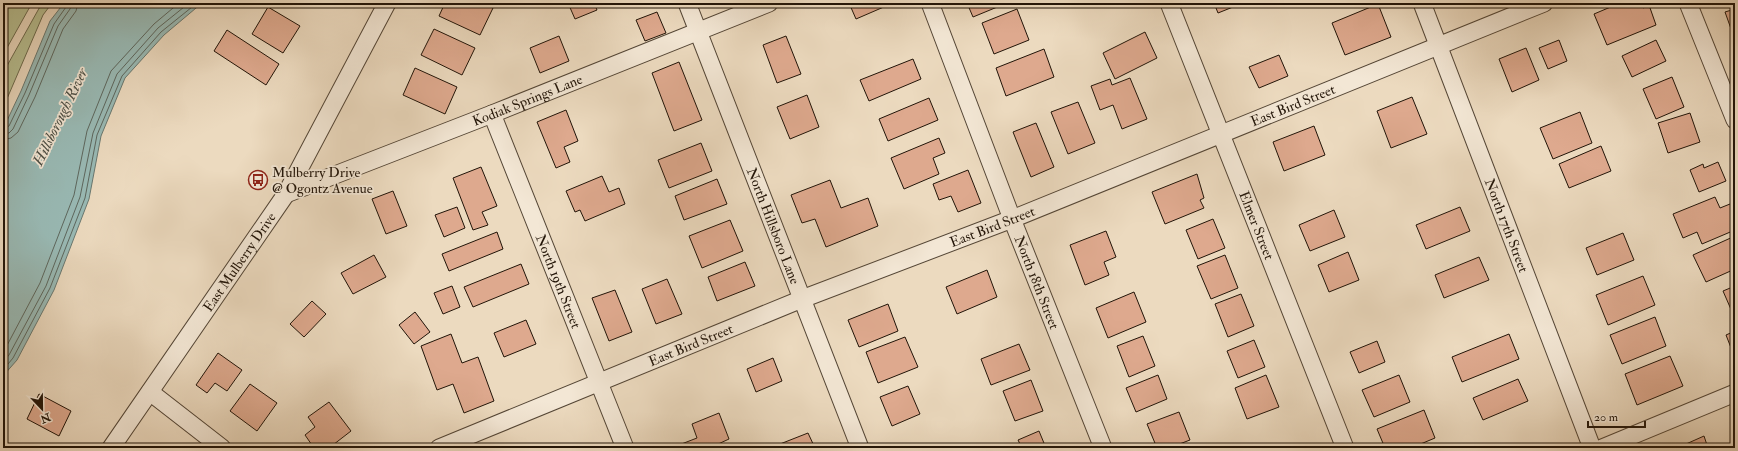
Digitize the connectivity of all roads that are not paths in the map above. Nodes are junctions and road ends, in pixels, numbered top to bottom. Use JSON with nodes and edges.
{"nodes":[{"id":1,"x":387,"y":3,"type":"edge"},
{"id":2,"x":687,"y":3,"type":"edge"},
{"id":3,"x":769,"y":3,"type":"edge"},
{"id":4,"x":930,"y":3,"type":"edge"},
{"id":5,"x":1169,"y":3,"type":"edge"},
{"id":6,"x":1422,"y":3,"type":"edge"},
{"id":7,"x":1544,"y":3,"type":"edge"},
{"id":8,"x":1688,"y":3,"type":"edge"},
{"id":9,"x":698,"y":32,"type":"junction"},
{"id":10,"x":1438,"y":46,"type":"junction"},
{"id":11,"x":492,"y":114,"type":"junction"},
{"id":12,"x":1735,"y":120,"type":"edge"},
{"id":13,"x":1222,"y":134,"type":"junction"},
{"id":14,"x":286,"y":194,"type":"junction"},
{"id":15,"x":1012,"y":218,"type":"junction"},
{"id":16,"x":802,"y":299,"type":"junction"},
{"id":17,"x":598,"y":383,"type":"junction"},
{"id":18,"x":150,"y":392,"type":"junction"},
{"id":19,"x":1735,"y":393,"type":"edge"},
{"id":20,"x":111,"y":448,"type":"edge"},
{"id":21,"x":222,"y":448,"type":"edge"},
{"id":22,"x":439,"y":448,"type":"edge"},
{"id":23,"x":625,"y":448,"type":"edge"},
{"id":24,"x":860,"y":448,"type":"edge"},
{"id":25,"x":1103,"y":448,"type":"edge"},
{"id":26,"x":1345,"y":448,"type":"edge"},
{"id":27,"x":1592,"y":448,"type":"edge"},
{"id":28,"x":1602,"y":448,"type":"edge"}],
"edges":[{"from":1,"to":14,"type":"street","name":"East Mulberry Drive"},
{"from":2,"to":9,"type":"street","name":"North Hillsboro Lane"},
{"from":3,"to":9,"type":"street","name":"Kodiak Springs Lane"},
{"from":4,"to":15,"type":"street","name":"North 18th Street"},
{"from":5,"to":13,"type":"street","name":"Elmer Street"},
{"from":6,"to":10,"type":"street","name":"North 17th Street"},
{"from":7,"to":10,"type":"street","name":"East Bird Street"},
{"from":8,"to":12,"type":"street"},
{"from":9,"to":11,"type":"street","name":"Kodiak Springs Lane"},
{"from":9,"to":16,"type":"street","name":"North Hillsboro Lane"},
{"from":10,"to":13,"type":"street","name":"East Bird Street"},
{"from":10,"to":27,"type":"street","name":"North 17th Street"},
{"from":11,"to":14,"type":"street","name":"Kodiak Springs Lane"},
{"from":11,"to":17,"type":"street","name":"North 19th Street"},
{"from":13,"to":15,"type":"street","name":"East Bird Street"},
{"from":13,"to":26,"type":"street","name":"Elmer Street"},
{"from":14,"to":18,"type":"street","name":"East Mulberry Drive"},
{"from":15,"to":16,"type":"street","name":"East Bird Street"},
{"from":15,"to":25,"type":"street","name":"North 18th Street"},
{"from":16,"to":17,"type":"street","name":"East Bird Street"},
{"from":16,"to":24,"type":"street","name":"North Hillsboro Lane"},
{"from":17,"to":22,"type":"street","name":"East Bird Street"},
{"from":17,"to":23,"type":"street","name":"North 19th Street"},
{"from":18,"to":20,"type":"street","name":"East Mulberry Drive"},
{"from":18,"to":21,"type":"street"},
{"from":19,"to":28,"type":"street"}]}
